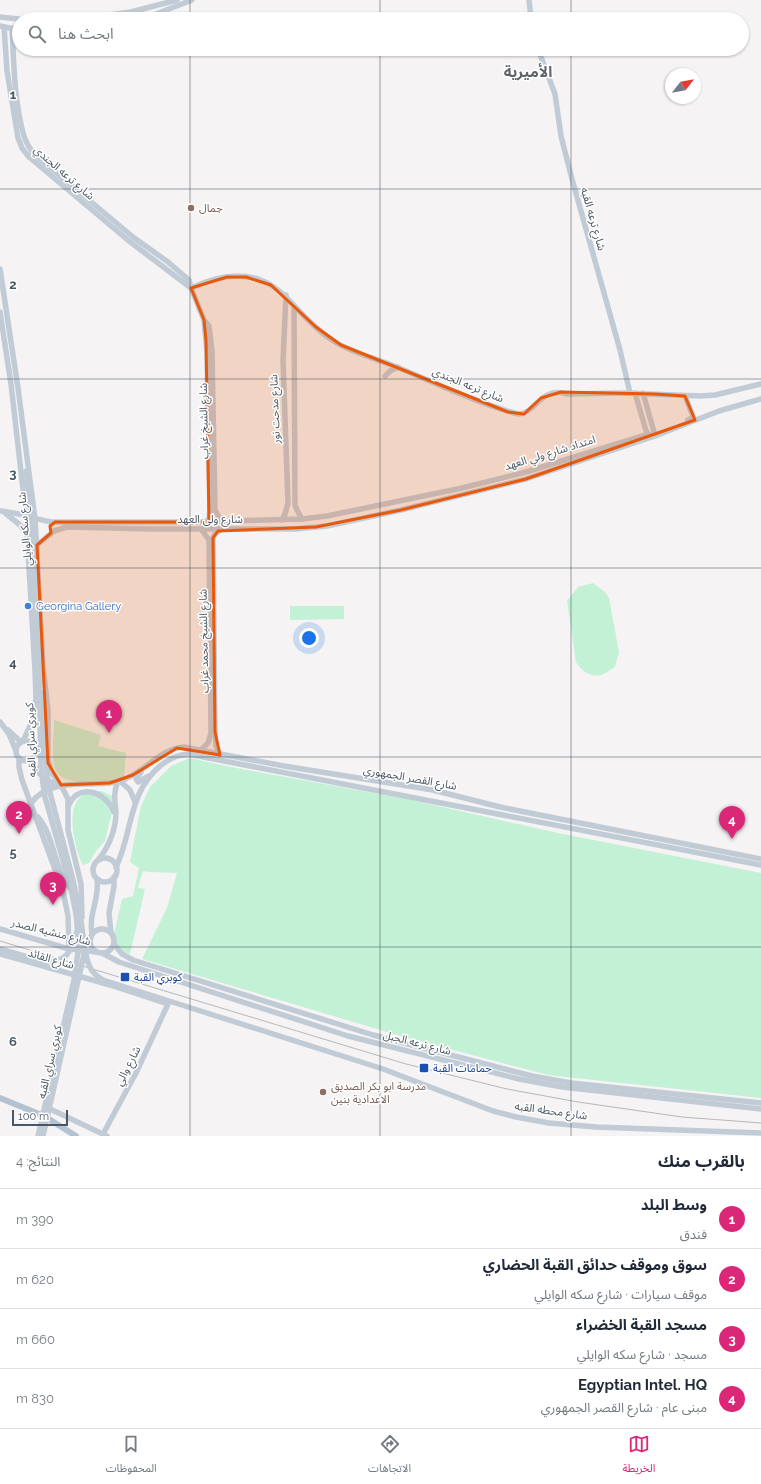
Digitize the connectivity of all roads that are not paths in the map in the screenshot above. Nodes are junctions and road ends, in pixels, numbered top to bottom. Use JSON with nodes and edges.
{"nodes":[{"id":1,"x":177,"y":0,"type":"edge"},
{"id":2,"x":192,"y":0,"type":"edge"},
{"id":3,"x":529,"y":0,"type":"edge"},
{"id":4,"x":132,"y":12,"type":"edge"},
{"id":5,"x":161,"y":12,"type":"edge"},
{"id":6,"x":530,"y":12,"type":"edge"},
{"id":7,"x":0,"y":17,"type":"edge"},
{"id":8,"x":12,"y":19,"type":"edge"},
{"id":9,"x":2,"y":26,"type":"edge"},
{"id":10,"x":12,"y":28,"type":"edge"},
{"id":11,"x":14,"y":56,"type":"edge"},
{"id":12,"x":541,"y":56,"type":"edge"},
{"id":13,"x":0,"y":269,"type":"edge"},
{"id":14,"x":191,"y":288,"type":"junction"},
{"id":15,"x":286,"y":296,"type":"junction"},
{"id":16,"x":294,"y":306,"type":"junction"},
{"id":17,"x":0,"y":312,"type":"edge"},
{"id":18,"x":399,"y":368,"type":"junction"},
{"id":19,"x":385,"y":376,"type":"dead end"},
{"id":20,"x":11,"y":384,"type":"junction"},
{"id":21,"x":761,"y":384,"type":"edge"},
{"id":22,"x":633,"y":393,"type":"junction"},
{"id":23,"x":642,"y":393,"type":"junction"},
{"id":24,"x":685,"y":396,"type":"junction"},
{"id":25,"x":761,"y":399,"type":"edge"},
{"id":26,"x":694,"y":419,"type":"junction"},
{"id":27,"x":211,"y":433,"type":"junction"},
{"id":28,"x":652,"y":434,"type":"junction"},
{"id":29,"x":462,"y":488,"type":"junction"},
{"id":30,"x":464,"y":495,"type":"junction"},
{"id":31,"x":388,"y":503,"type":"joint"},
{"id":32,"x":25,"y":504,"type":"junction"},
{"id":33,"x":1,"y":511,"type":"edge"},
{"id":34,"x":15,"y":513,"type":"junction"},
{"id":35,"x":388,"y":513,"type":"joint"},
{"id":36,"x":26,"y":516,"type":"junction"},
{"id":37,"x":35,"y":519,"type":"junction"},
{"id":38,"x":302,"y":519,"type":"junction"},
{"id":39,"x":282,"y":520,"type":"junction"},
{"id":40,"x":221,"y":521,"type":"junction"},
{"id":41,"x":55,"y":522,"type":"junction"},
{"id":42,"x":207,"y":522,"type":"junction"},
{"id":43,"x":201,"y":529,"type":"junction"},
{"id":44,"x":222,"y":529,"type":"junction"},
{"id":45,"x":54,"y":531,"type":"junction"},
{"id":46,"x":27,"y":534,"type":"junction"},
{"id":47,"x":37,"y":545,"type":"junction"},
{"id":48,"x":45,"y":686,"type":"junction"},
{"id":49,"x":0,"y":722,"type":"edge"},
{"id":50,"x":6,"y":729,"type":"junction"},
{"id":51,"x":22,"y":742,"type":"junction"},
{"id":52,"x":201,"y":750,"type":"junction"},
{"id":53,"x":16,"y":751,"type":"junction"},
{"id":54,"x":220,"y":755,"type":"junction"},
{"id":55,"x":19,"y":758,"type":"junction"},
{"id":56,"x":31,"y":759,"type":"junction"},
{"id":57,"x":142,"y":770,"type":"junction"},
{"id":58,"x":152,"y":775,"type":"junction"},
{"id":59,"x":119,"y":781,"type":"junction"},
{"id":60,"x":61,"y":785,"type":"junction"},
{"id":61,"x":428,"y":789,"type":"junction"},
{"id":62,"x":445,"y":793,"type":"junction"},
{"id":63,"x":430,"y":800,"type":"junction"},
{"id":64,"x":135,"y":802,"type":"junction"},
{"id":65,"x":31,"y":803,"type":"junction"},
{"id":66,"x":449,"y":804,"type":"junction"},
{"id":67,"x":68,"y":810,"type":"junction"},
{"id":68,"x":34,"y":813,"type":"junction"},
{"id":69,"x":525,"y":815,"type":"junction"},
{"id":70,"x":115,"y":819,"type":"junction"},
{"id":71,"x":738,"y":857,"type":"junction"},
{"id":72,"x":761,"y":859,"type":"edge"},
{"id":73,"x":98,"y":860,"type":"junction"},
{"id":74,"x":761,"y":865,"type":"edge"},
{"id":75,"x":116,"y":867,"type":"junction"},
{"id":76,"x":114,"y":877,"type":"junction"},
{"id":77,"x":97,"y":879,"type":"junction"},
{"id":78,"x":71,"y":889,"type":"junction"},
{"id":79,"x":81,"y":922,"type":"junction"},
{"id":80,"x":78,"y":928,"type":"junction"},
{"id":81,"x":0,"y":930,"type":"edge"},
{"id":82,"x":92,"y":934,"type":"junction"},
{"id":83,"x":111,"y":934,"type":"junction"},
{"id":84,"x":69,"y":939,"type":"junction"},
{"id":85,"x":90,"y":942,"type":"junction"},
{"id":86,"x":114,"y":944,"type":"junction"},
{"id":87,"x":0,"y":949,"type":"edge"},
{"id":88,"x":69,"y":949,"type":"junction"},
{"id":89,"x":85,"y":950,"type":"junction"},
{"id":90,"x":99,"y":953,"type":"junction"},
{"id":91,"x":0,"y":954,"type":"edge"},
{"id":92,"x":164,"y":973,"type":"junction"},
{"id":93,"x":168,"y":1004,"type":"joint"},
{"id":94,"x":294,"y":1010,"type":"junction"},
{"id":95,"x":291,"y":1018,"type":"junction"},
{"id":96,"x":414,"y":1048,"type":"junction"},
{"id":97,"x":545,"y":1082,"type":"junction"},
{"id":98,"x":685,"y":1094,"type":"junction"},
{"id":99,"x":0,"y":1098,"type":"edge"},
{"id":100,"x":685,"y":1101,"type":"junction"},
{"id":101,"x":761,"y":1103,"type":"edge"},
{"id":102,"x":48,"y":1108,"type":"dead end"},
{"id":103,"x":761,"y":1109,"type":"edge"},
{"id":104,"x":761,"y":1133,"type":"edge"},
{"id":105,"x":105,"y":1135,"type":"edge"},
{"id":106,"x":38,"y":1136,"type":"edge"},
{"id":107,"x":43,"y":1136,"type":"edge"},
{"id":108,"x":76,"y":1136,"type":"edge"}],
"edges":[{"from":1,"to":4,"type":"main road"},
{"from":2,"to":5,"type":"main road"},
{"from":3,"to":6,"type":"main road"},
{"from":7,"to":8,"type":"main road"},
{"from":9,"to":10,"type":"main road"},
{"from":9,"to":14,"type":"main road","name":"شارع ترعه الجندي"},
{"from":11,"to":14,"type":"main road","name":"شارع ترعه الجندي"},
{"from":12,"to":22,"type":"main road","name":"شارع ترعه القبه"},
{"from":13,"to":37,"type":"main road","name":"شارع سكه الوايلي"},
{"from":14,"to":15,"type":"main road","name":"شارع ترعه الجندي"},
{"from":14,"to":27,"type":"main road","name":"شارع الشيخ غراب"},
{"from":15,"to":16,"type":"main road","name":"شارع ترعه الجندي"},
{"from":15,"to":39,"type":"main road","name":"شارع مدحت نور"},
{"from":16,"to":18,"type":"main road","name":"شارع ترعه الجندي"},
{"from":16,"to":38,"type":"main road","name":"شارع مدحت نور"},
{"from":17,"to":20,"type":"main road","name":"شارع سكه الوايلي"},
{"from":18,"to":19,"type":"main road"},
{"from":18,"to":22,"type":"main road","name":"شارع ترعه الجندي"},
{"from":20,"to":32,"type":"main road","name":"شارع سكه الوايلي"},
{"from":20,"to":78,"type":"main road","name":"كوبري سراي القبه","bridge":true},
{"from":21,"to":24,"type":"main road","name":"شارع ترعه الجندي"},
{"from":22,"to":23,"type":"main road","name":"شارع ترعه الجندي"},
{"from":22,"to":28,"type":"main road","name":"شارع ترعه القبه"},
{"from":23,"to":24,"type":"main road","name":"شارع ترعه الجندي"},
{"from":23,"to":28,"type":"main road"},
{"from":24,"to":26,"type":"main road"},
{"from":25,"to":26,"type":"main road"},
{"from":26,"to":28,"type":"main road"},
{"from":27,"to":40,"type":"main road","name":"شارع الشيخ غراب"},
{"from":27,"to":42,"type":"main road","name":"شارع الشيخ غراب"},
{"from":28,"to":29,"type":"main road","name":"امتداد شارع ولي العهد"},
{"from":28,"to":30,"type":"main road","name":"امتداد شارع ولي العهد"},
{"from":29,"to":30,"type":"main road"},
{"from":29,"to":31,"type":"main road","name":"امتداد شارع ولي العهد"},
{"from":30,"to":35,"type":"main road","name":"امتداد شارع ولي العهد"},
{"from":31,"to":38,"type":"main road","name":"شارع ولى العهد"},
{"from":32,"to":34,"type":"main road"},
{"from":32,"to":36,"type":"main road","name":"شارع سكه الوايلي"},
{"from":33,"to":34,"type":"main road","name":"شارع ولى العهد"},
{"from":33,"to":46,"type":"main road"},
{"from":34,"to":36,"type":"main road","name":"شارع ولى العهد"},
{"from":35,"to":44,"type":"main road","name":"شارع ولى العهد"},
{"from":36,"to":37,"type":"main road","name":"شارع ولى العهد"},
{"from":36,"to":46,"type":"main road","name":"شارع سكه الوايلي"},
{"from":37,"to":41,"type":"main road","name":"شارع ولى العهد"},
{"from":37,"to":47,"type":"main road","name":"شارع سكه الوايلي"},
{"from":38,"to":39,"type":"main road","name":"شارع ولى العهد"},
{"from":39,"to":40,"type":"main road","name":"شارع ولى العهد"},
{"from":40,"to":42,"type":"main road","name":"شارع ولى العهد"},
{"from":41,"to":42,"type":"main road","name":"شارع ولى العهد"},
{"from":41,"to":45,"type":"main road"},
{"from":43,"to":44,"type":"main road","name":"شارع ولى العهد"},
{"from":43,"to":45,"type":"main road","name":"شارع ولى العهد"},
{"from":43,"to":52,"type":"main road","name":"شارع الشيخ محمد غراب"},
{"from":44,"to":54,"type":"main road","name":"شارع الشيخ محمد غراب"},
{"from":45,"to":47,"type":"main road","name":"شارع ولى العهد"},
{"from":46,"to":51,"type":"main road","name":"شارع سكه الوايلي"},
{"from":47,"to":48,"type":"main road","name":"شارع سكه الوايلي"},
{"from":48,"to":60,"type":"main road","name":"شارع سكه الوايلي"},
{"from":48,"to":79,"type":"main road","name":"كوبري سراي القبه","bridge":true},
{"from":49,"to":50,"type":"main road"},
{"from":50,"to":51,"type":"main road"},
{"from":50,"to":53,"type":"main road"},
{"from":51,"to":53,"type":"main road"},
{"from":51,"to":56,"type":"main road"},
{"from":52,"to":54,"type":"main road","name":"شارع القصر الجمهوري"},
{"from":52,"to":57,"type":"main road","name":"شارع القصر الجمهوري"},
{"from":53,"to":55,"type":"main road"},
{"from":54,"to":61,"type":"main road","name":"شارع القصر الجمهوري"},
{"from":55,"to":56,"type":"main road"},
{"from":55,"to":65,"type":"main road"},
{"from":56,"to":60,"type":"main road","name":"شارع القصر الجمهوري"},
{"from":57,"to":58,"type":"main road"},
{"from":57,"to":59,"type":"main road","name":"شارع القصر الجمهوري"},
{"from":58,"to":63,"type":"main road","name":"شارع القصر الجمهوري"},
{"from":58,"to":64,"type":"main road","name":"شارع القصر الجمهوري"},
{"from":59,"to":60,"type":"main road","name":"شارع القصر الجمهوري"},
{"from":59,"to":64,"type":"main road"},
{"from":59,"to":70,"type":"main road"},
{"from":60,"to":65,"type":"main road","name":"شارع القصر الجمهوري"},
{"from":60,"to":67,"type":"main road","name":"شارع سكه الوايلي"},
{"from":61,"to":62,"type":"main road","name":"شارع القصر الجمهوري"},
{"from":61,"to":63,"type":"main road"},
{"from":62,"to":66,"type":"main road"},
{"from":62,"to":69,"type":"main road","name":"شارع القصر الجمهوري"},
{"from":63,"to":66,"type":"main road","name":"شارع القصر الجمهوري"},
{"from":64,"to":75,"type":"main road","name":"شارع القصر الجمهوري"},
{"from":65,"to":68,"type":"main road"},
{"from":66,"to":69,"type":"main road","name":"شارع القصر الجمهوري"},
{"from":67,"to":70,"type":"main road"},
{"from":67,"to":79,"type":"main road","name":"شارع سكه الوايلي","bridge":true},
{"from":68,"to":78,"type":"main road","bridge":true},
{"from":68,"to":84,"type":"main road"},
{"from":69,"to":71,"type":"main road","name":"شارع القصر الجمهوري"},
{"from":70,"to":73,"type":"main road"},
{"from":71,"to":72,"type":"main road","name":"شارع القصر الجمهوري"},
{"from":71,"to":74,"type":"main road","name":"شارع القصر الجمهوري"},
{"from":73,"to":75,"type":"main road"},
{"from":73,"to":77,"type":"main road"},
{"from":75,"to":76,"type":"main road"},
{"from":76,"to":77,"type":"main road"},
{"from":76,"to":83,"type":"main road"},
{"from":77,"to":82,"type":"main road"},
{"from":78,"to":80,"type":"main road","name":"كوبري سراي القبه","bridge":true},
{"from":79,"to":89,"type":"main road","name":"كوبري سراي القبه","bridge":true},
{"from":80,"to":87,"type":"main road","bridge":true},
{"from":80,"to":106,"type":"main road","name":"كوبري سراي القبه","bridge":true},
{"from":81,"to":88,"type":"main road","name":"شارع منشيه الصدر"},
{"from":82,"to":83,"type":"main road"},
{"from":82,"to":85,"type":"main road"},
{"from":83,"to":86,"type":"main road"},
{"from":84,"to":85,"type":"main road"},
{"from":84,"to":88,"type":"main road"},
{"from":85,"to":90,"type":"main road"},
{"from":86,"to":90,"type":"main road"},
{"from":86,"to":92,"type":"main road","name":"شارع ترعه الجبل"},
{"from":88,"to":90,"type":"main road","name":"شارع منشيه الصدر"},
{"from":89,"to":104,"type":"main road","name":"شارع محطه القبه","bridge":true},
{"from":89,"to":107,"type":"main road","name":"كوبري سراي القبه","bridge":true},
{"from":90,"to":92,"type":"main road","name":"شارع ترعه الجبل"},
{"from":91,"to":93,"type":"main road","name":"شارع القائد"},
{"from":92,"to":94,"type":"main road","name":"شارع ترعه الجبل"},
{"from":92,"to":95,"type":"main road","name":"شارع ترعه الجبل"},
{"from":93,"to":105,"type":"main road","name":"شارع والي"},
{"from":94,"to":95,"type":"main road"},
{"from":94,"to":96,"type":"main road","name":"شارع ترعه الجبل"},
{"from":95,"to":96,"type":"main road","name":"شارع ترعه الجبل"},
{"from":96,"to":97,"type":"main road","name":"شارع ترعه الجبل"},
{"from":97,"to":98,"type":"main road","name":"شارع ترعه الجبل"},
{"from":97,"to":100,"type":"main road","name":"شارع ترعه الجبل"},
{"from":98,"to":100,"type":"main road"},
{"from":98,"to":101,"type":"main road","name":"شارع ترعه الجبل"},
{"from":99,"to":108,"type":"main road"},
{"from":100,"to":103,"type":"main road","name":"شارع ترعه الجبل"},
{"from":102,"to":105,"type":"main road"}]}
